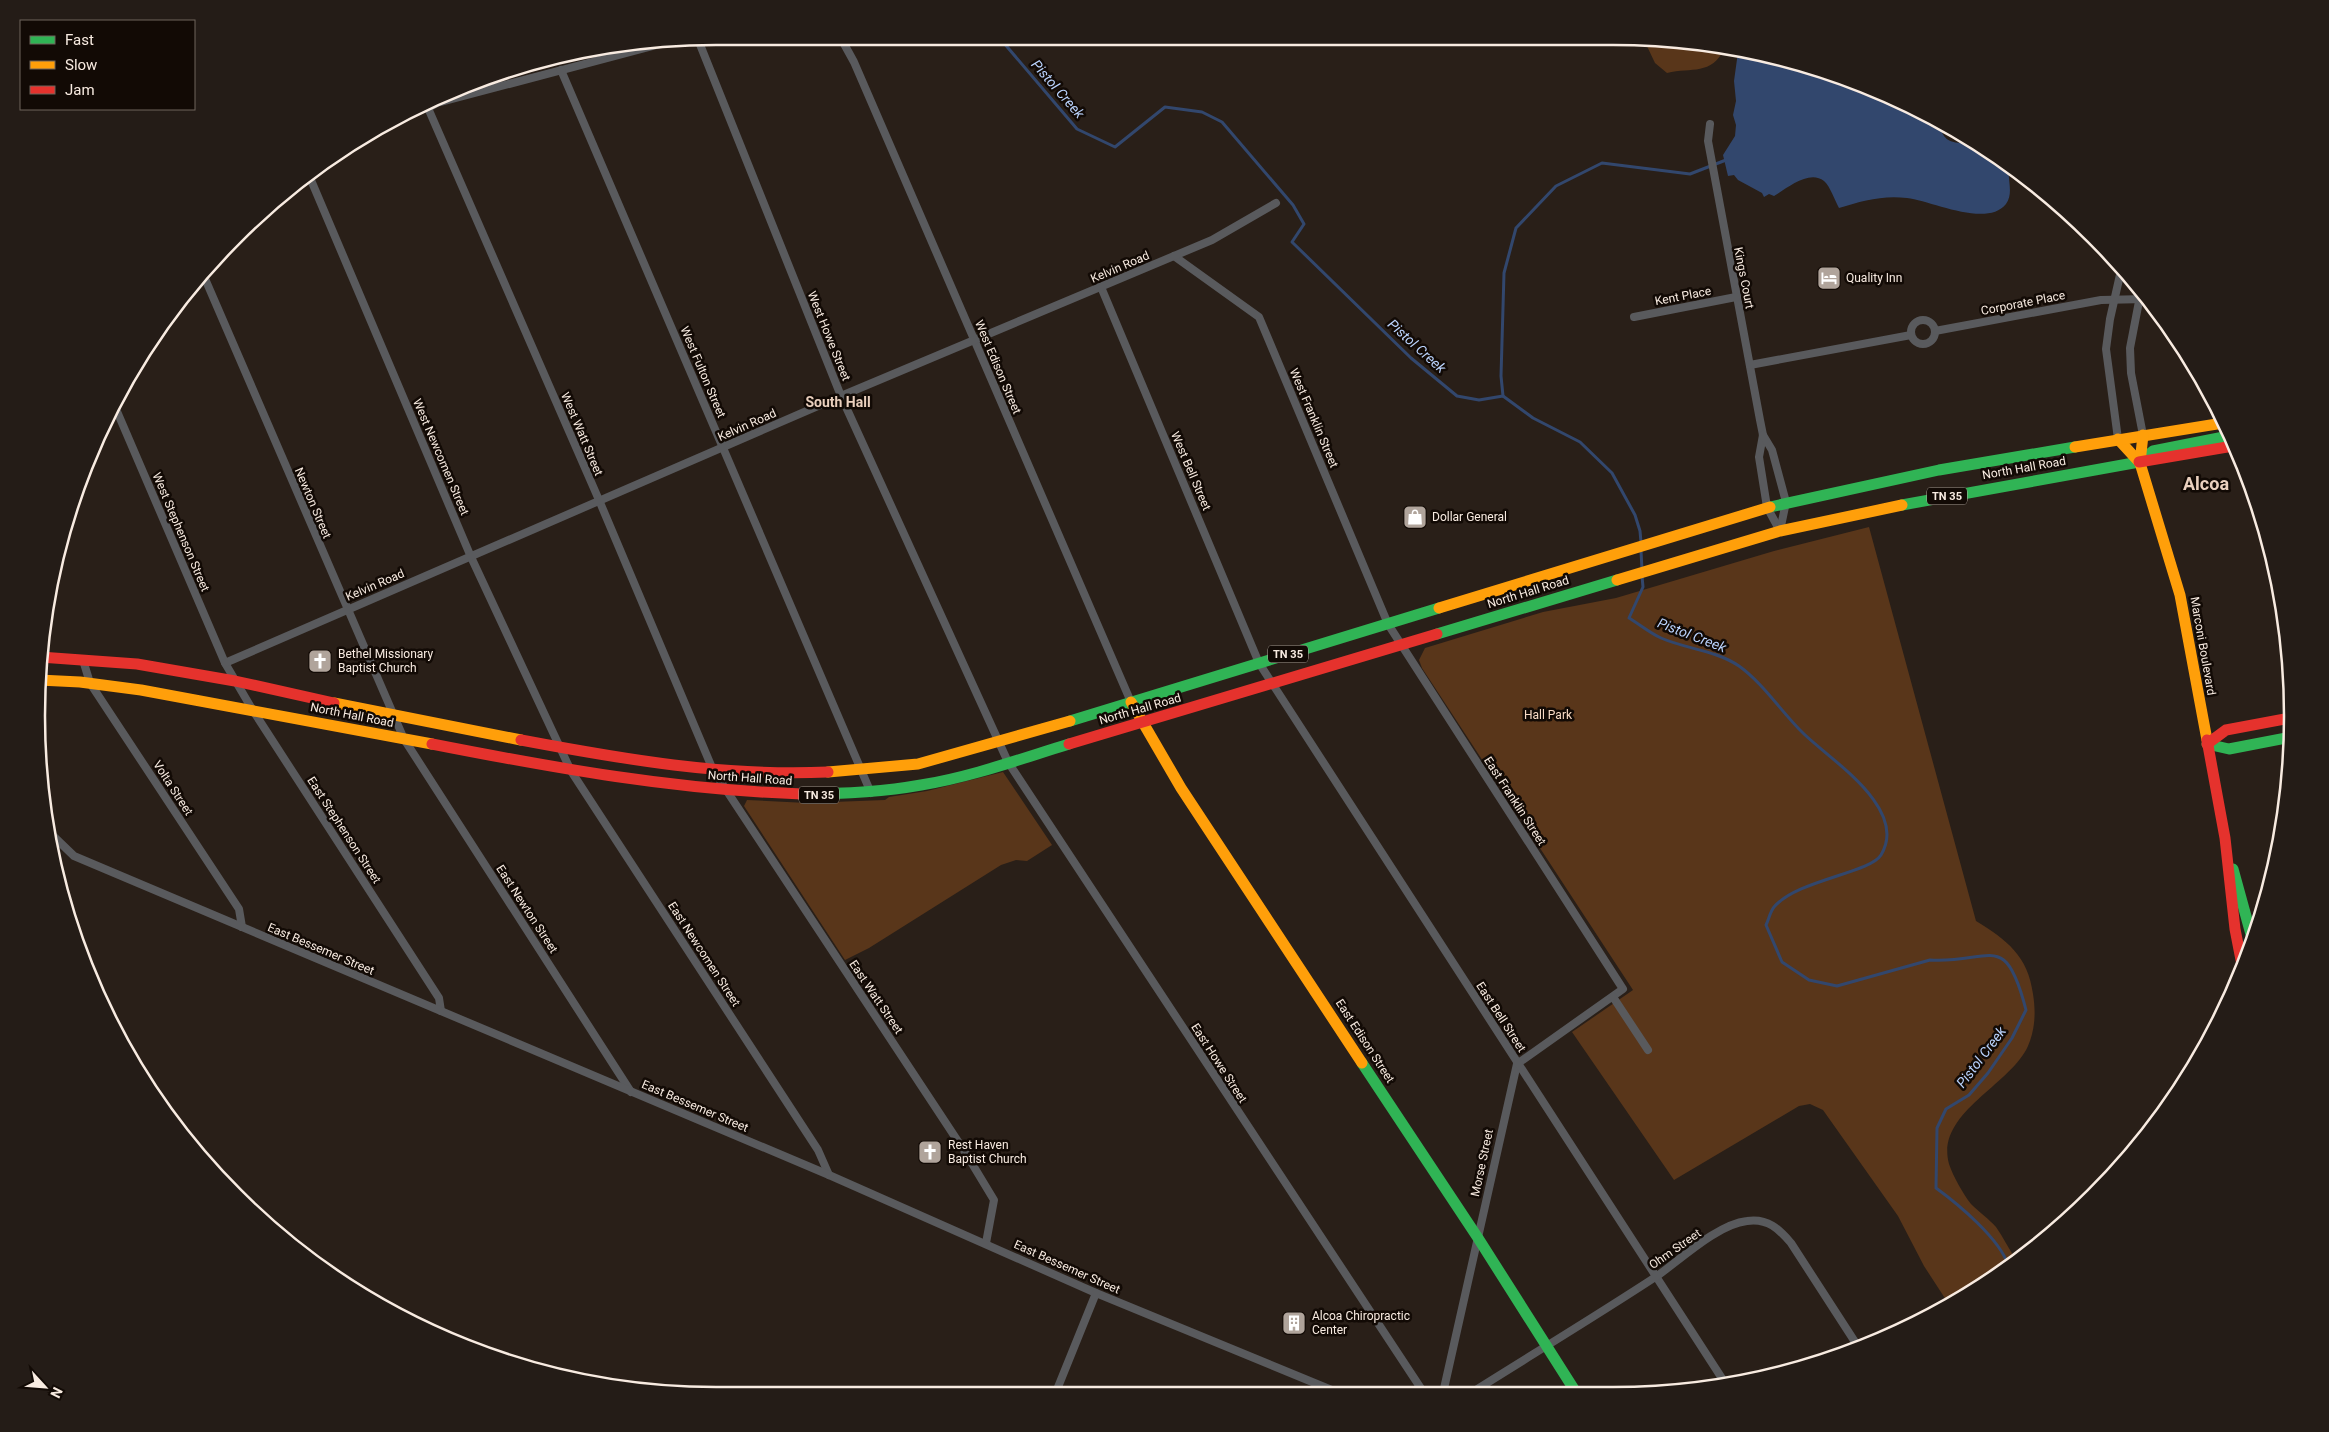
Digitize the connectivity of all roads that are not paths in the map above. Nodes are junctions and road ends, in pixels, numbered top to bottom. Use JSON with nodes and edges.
{"nodes":[{"id":1,"x":700,"y":45,"type":"edge"},
{"id":2,"x":845,"y":45,"type":"edge"},
{"id":3,"x":638,"y":50,"type":"edge"},
{"id":4,"x":561,"y":70,"type":"junction"},
{"id":5,"x":448,"y":101,"type":"edge"},
{"id":6,"x":429,"y":110,"type":"edge"},
{"id":7,"x":1710,"y":124,"type":"dead end"},
{"id":8,"x":312,"y":181,"type":"edge"},
{"id":9,"x":1276,"y":203,"type":"dead end"},
{"id":10,"x":1174,"y":256,"type":"junction"},
{"id":11,"x":2120,"y":277,"type":"edge"},
{"id":12,"x":206,"y":281,"type":"edge"},
{"id":13,"x":1101,"y":287,"type":"junction"},
{"id":14,"x":2136,"y":296,"type":"edge"},
{"id":15,"x":1736,"y":297,"type":"junction"},
{"id":16,"x":2115,"y":298,"type":"junction"},
{"id":17,"x":2140,"y":303,"type":"edge"},
{"id":18,"x":1634,"y":317,"type":"dead end"},
{"id":19,"x":1935,"y":331,"type":"junction"},
{"id":20,"x":1911,"y":335,"type":"junction"},
{"id":21,"x":974,"y":339,"type":"junction"},
{"id":22,"x":1750,"y":365,"type":"junction"},
{"id":23,"x":841,"y":396,"type":"junction"},
{"id":24,"x":118,"y":412,"type":"edge"},
{"id":25,"x":2217,"y":424,"type":"edge"},
{"id":26,"x":2144,"y":435,"type":"junction"},
{"id":27,"x":1763,"y":436,"type":"junction"},
{"id":28,"x":2223,"y":437,"type":"edge"},
{"id":29,"x":2118,"y":438,"type":"junction"},
{"id":30,"x":2228,"y":447,"type":"edge"},
{"id":31,"x":724,"y":448,"type":"junction"},
{"id":32,"x":2140,"y":463,"type":"junction"},
{"id":33,"x":599,"y":500,"type":"junction"},
{"id":34,"x":1786,"y":502,"type":"junction"},
{"id":35,"x":1767,"y":507,"type":"junction"},
{"id":36,"x":1780,"y":531,"type":"junction"},
{"id":37,"x":471,"y":557,"type":"junction"},
{"id":38,"x":346,"y":610,"type":"junction"},
{"id":39,"x":1388,"y":624,"type":"junction"},
{"id":40,"x":1402,"y":644,"type":"junction"},
{"id":41,"x":48,"y":658,"type":"edge"},
{"id":42,"x":83,"y":660,"type":"junction"},
{"id":43,"x":225,"y":663,"type":"junction"},
{"id":44,"x":1259,"y":663,"type":"junction"},
{"id":45,"x":46,"y":680,"type":"edge"},
{"id":46,"x":236,"y":682,"type":"junction"},
{"id":47,"x":90,"y":683,"type":"junction"},
{"id":48,"x":1272,"y":683,"type":"junction"},
{"id":49,"x":1131,"y":702,"type":"junction"},
{"id":50,"x":252,"y":710,"type":"junction"},
{"id":51,"x":394,"y":716,"type":"junction"},
{"id":52,"x":2284,"y":719,"type":"edge"},
{"id":53,"x":1141,"y":723,"type":"junction"},
{"id":54,"x":2283,"y":738,"type":"edge"},
{"id":55,"x":404,"y":739,"type":"junction"},
{"id":56,"x":999,"y":743,"type":"junction"},
{"id":57,"x":2207,"y":744,"type":"junction"},
{"id":58,"x":559,"y":746,"type":"junction"},
{"id":59,"x":1008,"y":762,"type":"junction"},
{"id":60,"x":713,"y":770,"type":"junction"},
{"id":61,"x":571,"y":771,"type":"junction"},
{"id":62,"x":862,"y":771,"type":"junction"},
{"id":63,"x":728,"y":792,"type":"junction"},
{"id":64,"x":871,"y":793,"type":"junction"},
{"id":65,"x":2225,"y":838,"type":"junction"},
{"id":66,"x":57,"y":839,"type":"edge"},
{"id":67,"x":242,"y":928,"type":"junction"},
{"id":68,"x":2249,"y":928,"type":"edge"},
{"id":69,"x":2240,"y":954,"type":"edge"},
{"id":70,"x":1613,"y":997,"type":"junction"},
{"id":71,"x":441,"y":1011,"type":"junction"},
{"id":72,"x":1648,"y":1050,"type":"dead end"},
{"id":73,"x":1517,"y":1064,"type":"junction"},
{"id":74,"x":631,"y":1092,"type":"junction"},
{"id":75,"x":829,"y":1175,"type":"junction"},
{"id":76,"x":1478,"y":1238,"type":"junction"},
{"id":77,"x":986,"y":1243,"type":"junction"},
{"id":78,"x":1657,"y":1275,"type":"junction"},
{"id":79,"x":1096,"y":1293,"type":"junction"},
{"id":80,"x":1855,"y":1342,"type":"edge"},
{"id":81,"x":1547,"y":1345,"type":"junction"},
{"id":82,"x":1722,"y":1378,"type":"edge"},
{"id":83,"x":1058,"y":1387,"type":"edge"},
{"id":84,"x":1323,"y":1387,"type":"edge"},
{"id":85,"x":1420,"y":1387,"type":"edge"},
{"id":86,"x":1444,"y":1387,"type":"edge"},
{"id":87,"x":1482,"y":1387,"type":"edge"},
{"id":88,"x":1573,"y":1387,"type":"edge"}],
"edges":[{"from":1,"to":23,"type":"street","name":"West Howe Street"},
{"from":2,"to":21,"type":"street","name":"West Edison Street"},
{"from":3,"to":4,"type":"street"},
{"from":4,"to":5,"type":"street","name":"West Watt Street"},
{"from":4,"to":31,"type":"street","name":"West Fulton Street"},
{"from":6,"to":33,"type":"street","name":"West Watt Street"},
{"from":7,"to":15,"type":"street","name":"Kings Court"},
{"from":8,"to":37,"type":"street","name":"West Newcomen Street"},
{"from":9,"to":10,"type":"street","name":"Kelvin Road"},
{"from":10,"to":13,"type":"street","name":"Kelvin Road"},
{"from":10,"to":39,"type":"street","name":"West Franklin Street"},
{"from":11,"to":16,"type":"street"},
{"from":12,"to":38,"type":"street","name":"Newton Street"},
{"from":13,"to":21,"type":"street","name":"Kelvin Road"},
{"from":13,"to":44,"type":"street","name":"West Bell Street"},
{"from":14,"to":16,"type":"street","name":"Corporate Place"},
{"from":15,"to":18,"type":"street","name":"Kent Place"},
{"from":15,"to":22,"type":"street","name":"Kings Court"},
{"from":16,"to":19,"type":"street","name":"Corporate Place"},
{"from":16,"to":29,"type":"street"},
{"from":17,"to":26,"type":"street"},
{"from":19,"to":20,"type":"street","name":"Corporate Place"},
{"from":19,"to":20,"type":"street"},
{"from":20,"to":22,"type":"street","name":"Corporate Place"},
{"from":21,"to":23,"type":"street","name":"Kelvin Road"},
{"from":21,"to":49,"type":"street","name":"West Edison Street"},
{"from":22,"to":27,"type":"street","name":"Kings Court"},
{"from":23,"to":31,"type":"street","name":"Kelvin Road"},
{"from":23,"to":56,"type":"street","name":"West Howe Street"},
{"from":24,"to":43,"type":"street","name":"West Stephenson Street"},
{"from":25,"to":26,"type":"main road","name":"North Hall Road","number":"TN 35"},
{"from":26,"to":29,"type":"main road","name":"North Hall Road","number":"TN 35"},
{"from":26,"to":32,"type":"main road","name":"Marconi Boulevard"},
{"from":27,"to":34,"type":"street","name":"Kings Court"},
{"from":27,"to":35,"type":"street","name":"Kings Court"},
{"from":28,"to":32,"type":"main road"},
{"from":29,"to":32,"type":"main road","name":"Marconi Boulevard"},
{"from":29,"to":34,"type":"main road","name":"North Hall Road","number":"TN 35"},
{"from":30,"to":32,"type":"main road","name":"North Hall Road","number":"TN 35"},
{"from":31,"to":33,"type":"street","name":"Kelvin Road"},
{"from":31,"to":62,"type":"street","name":"West Fulton Street"},
{"from":32,"to":36,"type":"main road","name":"North Hall Road","number":"TN 35"},
{"from":32,"to":57,"type":"main road","name":"Marconi Boulevard"},
{"from":33,"to":37,"type":"street","name":"Kelvin Road"},
{"from":33,"to":60,"type":"street","name":"West Watt Street"},
{"from":34,"to":35,"type":"main road","name":"North Hall Road","number":"TN 35"},
{"from":34,"to":36,"type":"street","name":"Kings Court"},
{"from":35,"to":36,"type":"street","name":"Kings Court"},
{"from":35,"to":39,"type":"main road","name":"North Hall Road","number":"TN 35"},
{"from":36,"to":40,"type":"main road","name":"North Hall Road","number":"TN 35"},
{"from":37,"to":38,"type":"street","name":"Kelvin Road"},
{"from":37,"to":58,"type":"street","name":"West Newcomen Street"},
{"from":38,"to":43,"type":"street","name":"Kelvin Road"},
{"from":38,"to":51,"type":"street","name":"Newton Street"},
{"from":39,"to":40,"type":"street","name":"East Franklin Street"},
{"from":39,"to":44,"type":"main road","name":"North Hall Road","number":"TN 35"},
{"from":40,"to":48,"type":"main road","name":"North Hall Road","number":"TN 35"},
{"from":40,"to":70,"type":"street","name":"East Franklin Street"},
{"from":41,"to":42,"type":"main road","name":"North Hall Road","number":"TN 35"},
{"from":42,"to":46,"type":"main road","name":"North Hall Road","number":"TN 35"},
{"from":42,"to":47,"type":"street","name":"Volta Street"},
{"from":43,"to":46,"type":"street","name":"East Stephenson Street"},
{"from":44,"to":48,"type":"street","name":"East Bell Street"},
{"from":44,"to":49,"type":"main road","name":"North Hall Road","number":"TN 35"},
{"from":45,"to":47,"type":"main road","name":"North Hall Road","number":"TN 35"},
{"from":46,"to":50,"type":"street","name":"East Stephenson Street"},
{"from":46,"to":51,"type":"main road","name":"North Hall Road","number":"TN 35"},
{"from":47,"to":50,"type":"main road","name":"North Hall Road","number":"TN 35"},
{"from":47,"to":67,"type":"street","name":"Volta Street"},
{"from":48,"to":53,"type":"main road","name":"North Hall Road","number":"TN 35"},
{"from":48,"to":73,"type":"street","name":"East Bell Street"},
{"from":49,"to":53,"type":"main road","name":"East Edison Street"},
{"from":49,"to":56,"type":"main road","name":"North Hall Road","number":"TN 35"},
{"from":50,"to":55,"type":"main road","name":"North Hall Road","number":"TN 35"},
{"from":50,"to":71,"type":"street","name":"East Stephenson Street"},
{"from":51,"to":55,"type":"street","name":"Newton Street"},
{"from":51,"to":58,"type":"main road","name":"North Hall Road","number":"TN 35"},
{"from":52,"to":57,"type":"main road"},
{"from":53,"to":59,"type":"main road","name":"North Hall Road","number":"TN 35"},
{"from":53,"to":76,"type":"main road","name":"East Edison Street"},
{"from":54,"to":57,"type":"main road"},
{"from":55,"to":61,"type":"main road","name":"North Hall Road","number":"TN 35"},
{"from":55,"to":74,"type":"street","name":"East Newton Street"},
{"from":56,"to":59,"type":"street","name":"East Howe Street"},
{"from":56,"to":62,"type":"main road","name":"North Hall Road","number":"TN 35"},
{"from":57,"to":65,"type":"main road","name":"Marconi Boulevard"},
{"from":58,"to":60,"type":"main road","name":"North Hall Road","number":"TN 35"},
{"from":58,"to":61,"type":"street","name":"East Newcomen Street"},
{"from":59,"to":64,"type":"main road","name":"North Hall Road","number":"TN 35"},
{"from":59,"to":85,"type":"street","name":"East Howe Street"},
{"from":60,"to":62,"type":"main road","name":"North Hall Road","number":"TN 35"},
{"from":60,"to":63,"type":"street","name":"East Watt Street"},
{"from":61,"to":63,"type":"main road","name":"North Hall Road","number":"TN 35"},
{"from":61,"to":75,"type":"street","name":"East Newcomen Street"},
{"from":62,"to":64,"type":"street","name":"West Fulton Street"},
{"from":63,"to":64,"type":"main road","name":"North Hall Road","number":"TN 35"},
{"from":63,"to":77,"type":"street","name":"East Watt Street"},
{"from":65,"to":68,"type":"main road","name":"Marconi Boulevard"},
{"from":65,"to":69,"type":"main road","name":"Marconi Boulevard"},
{"from":66,"to":67,"type":"street","name":"East Bessemer Street"},
{"from":67,"to":71,"type":"street","name":"East Bessemer Street"},
{"from":70,"to":72,"type":"street"},
{"from":70,"to":73,"type":"street"},
{"from":71,"to":74,"type":"street","name":"East Bessemer Street"},
{"from":73,"to":76,"type":"street","name":"Morse Street"},
{"from":73,"to":78,"type":"street","name":"East Bell Street"},
{"from":74,"to":75,"type":"street","name":"East Bessemer Street"},
{"from":75,"to":77,"type":"street","name":"East Bessemer Street"},
{"from":76,"to":81,"type":"main road","name":"East Edison Street"},
{"from":76,"to":86,"type":"street","name":"Morse Street"},
{"from":77,"to":79,"type":"street","name":"East Bessemer Street"},
{"from":78,"to":80,"type":"street","name":"Ohm Street"},
{"from":78,"to":81,"type":"street","name":"Ohm Street"},
{"from":78,"to":82,"type":"street","name":"East Bell Street"},
{"from":79,"to":83,"type":"street"},
{"from":79,"to":84,"type":"street","name":"East Bessemer Street"},
{"from":81,"to":87,"type":"street","name":"Ohm Street"},
{"from":81,"to":88,"type":"main road","name":"East Edison Street"}]}
